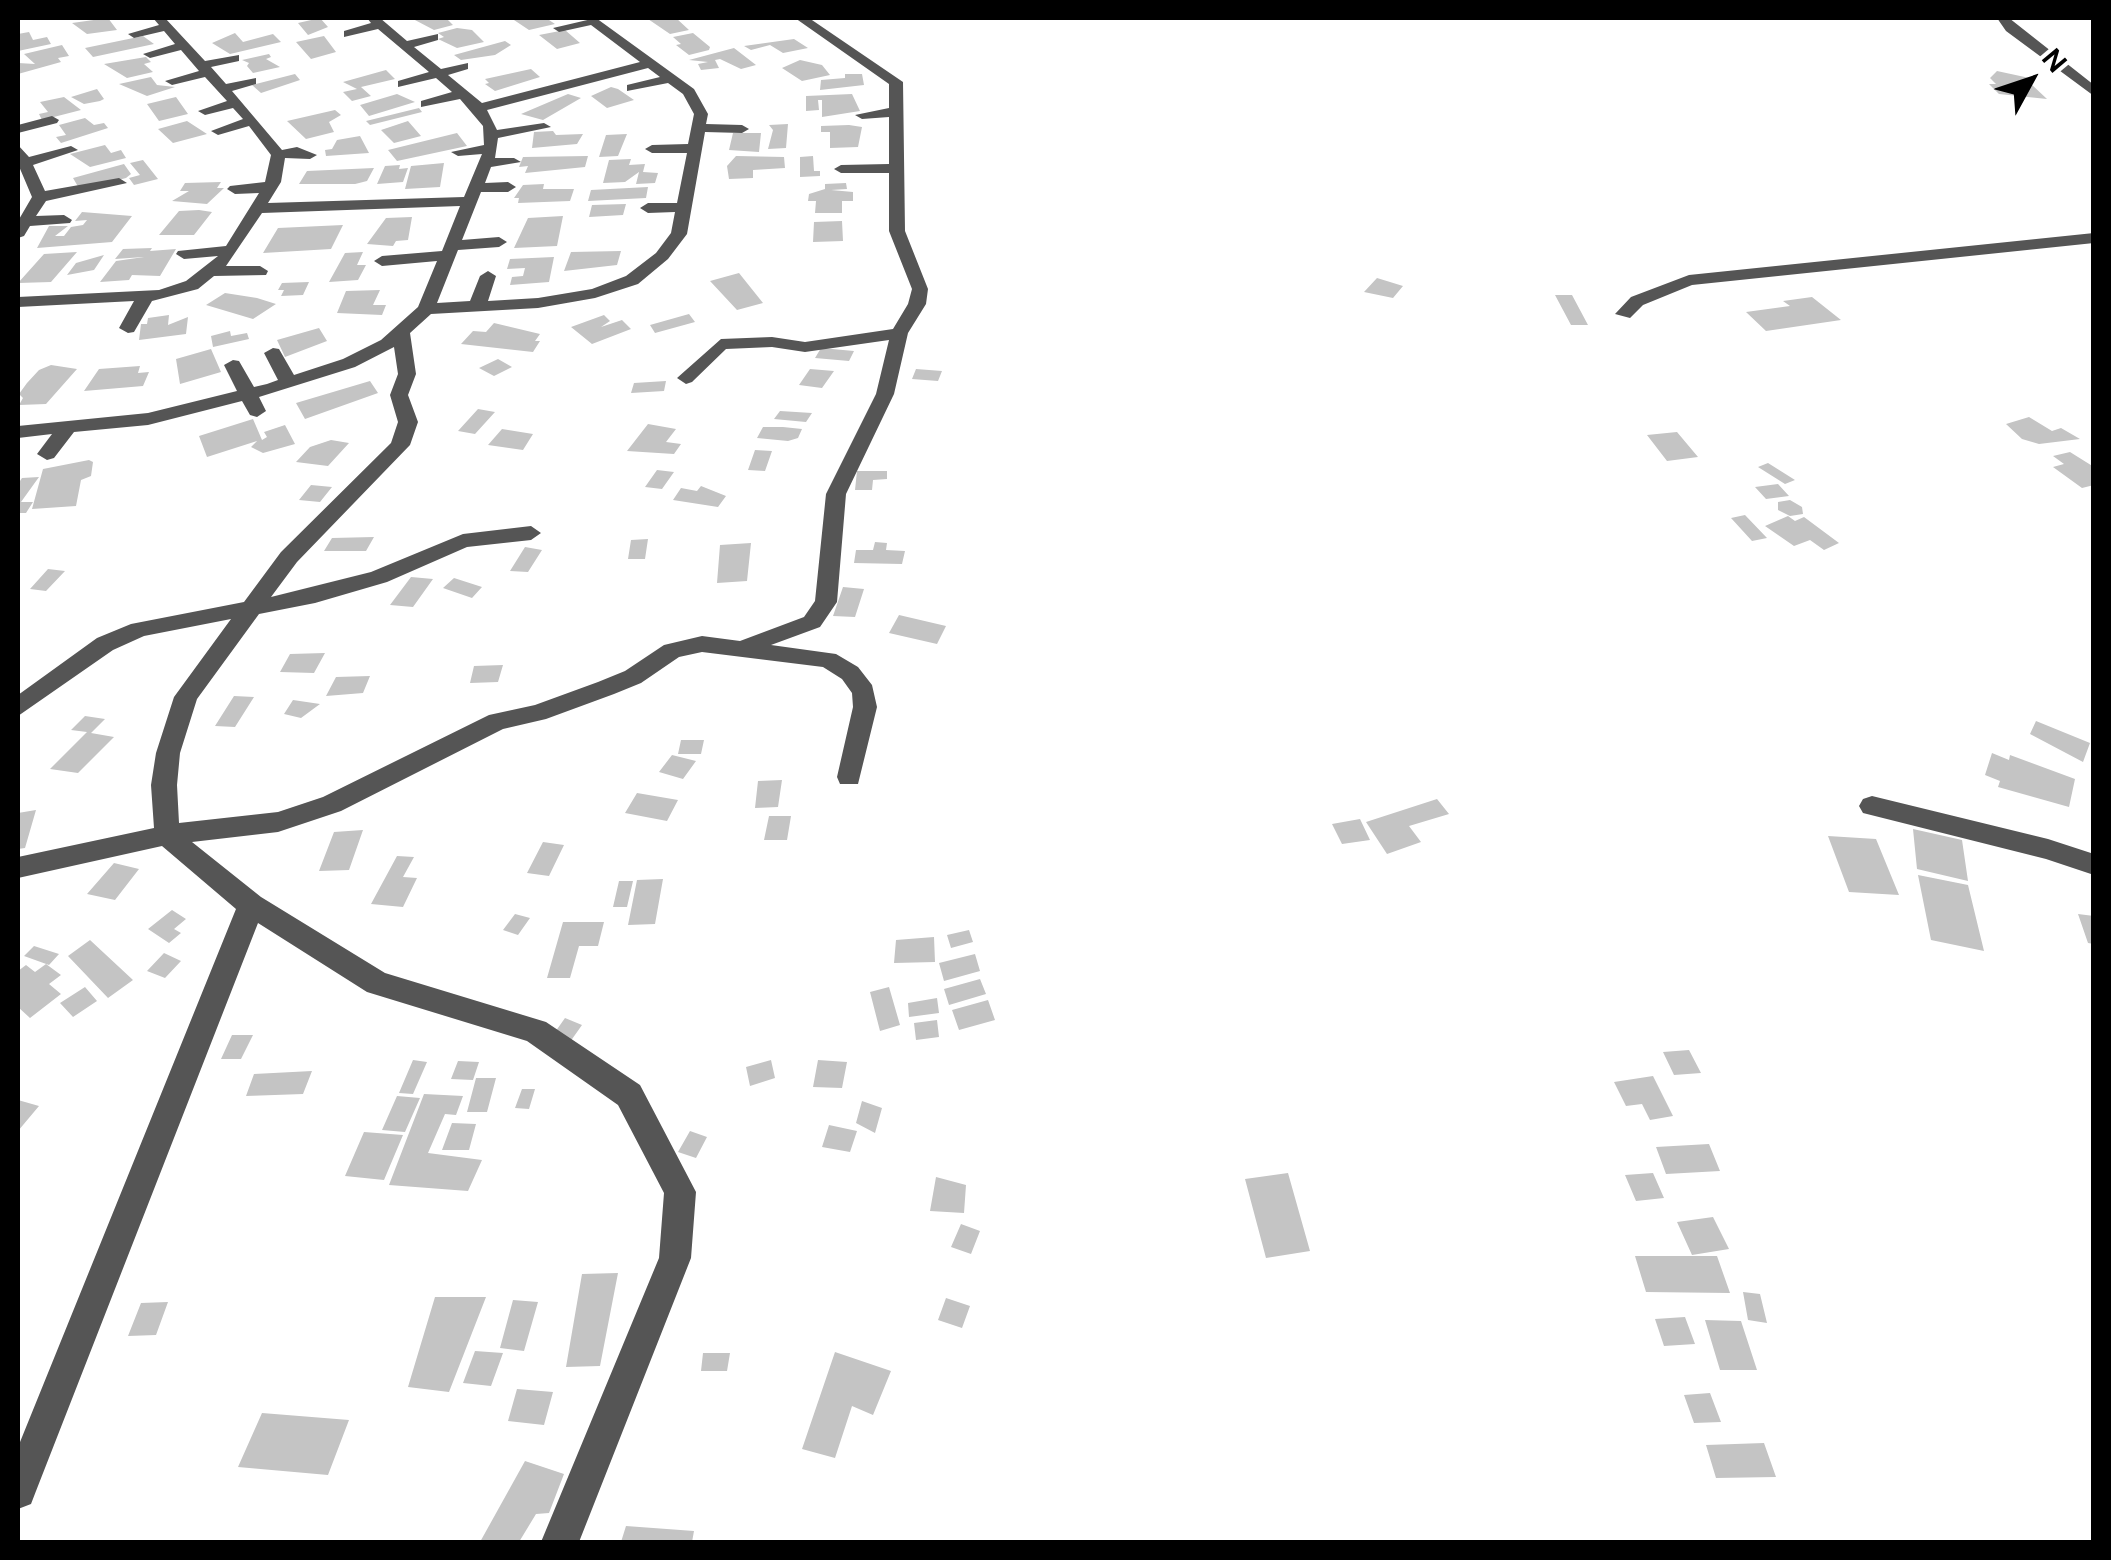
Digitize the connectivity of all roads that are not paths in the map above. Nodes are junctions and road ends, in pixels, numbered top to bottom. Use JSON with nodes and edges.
{"nodes":[{"id":1,"x":802,"y":18,"type":"edge"},
{"id":2,"x":2003,"y":18,"type":"edge"},
{"id":3,"x":378,"y":21,"type":"edge"},
{"id":4,"x":606,"y":23,"type":"edge"},
{"id":5,"x":559,"y":28,"type":"dead end"},
{"id":6,"x":132,"y":30,"type":"dead end"},
{"id":7,"x":419,"y":30,"type":"dead end"},
{"id":8,"x":821,"y":30,"type":"junction"},
{"id":9,"x":167,"y":31,"type":"edge"},
{"id":10,"x":348,"y":34,"type":"dead end"},
{"id":11,"x":433,"y":37,"type":"dead end"},
{"id":12,"x":796,"y":37,"type":"dead end"},
{"id":13,"x":402,"y":42,"type":"junction"},
{"id":14,"x":445,"y":51,"type":"dead end"},
{"id":15,"x":218,"y":53,"type":"dead end"},
{"id":16,"x":150,"y":54,"type":"dead end"},
{"id":17,"x":672,"y":54,"type":"dead end"},
{"id":18,"x":234,"y":58,"type":"dead end"},
{"id":19,"x":418,"y":59,"type":"junction"},
{"id":20,"x":865,"y":64,"type":"junction"},
{"id":21,"x":688,"y":65,"type":"dead end"},
{"id":22,"x":463,"y":66,"type":"dead end"},
{"id":23,"x":840,"y":66,"type":"dead end"},
{"id":24,"x":656,"y":68,"type":"junction"},
{"id":25,"x":438,"y":74,"type":"junction"},
{"id":26,"x":207,"y":75,"type":"junction"},
{"id":27,"x":546,"y":76,"type":"dead end"},
{"id":28,"x":172,"y":80,"type":"dead end"},
{"id":29,"x":252,"y":81,"type":"dead end"},
{"id":30,"x":404,"y":84,"type":"dead end"},
{"id":31,"x":632,"y":88,"type":"dead end"},
{"id":32,"x":558,"y":89,"type":"junction"},
{"id":33,"x":2094,"y":92,"type":"edge"},
{"id":34,"x":186,"y":93,"type":"dead end"},
{"id":35,"x":462,"y":94,"type":"junction"},
{"id":36,"x":232,"y":104,"type":"junction"},
{"id":37,"x":426,"y":104,"type":"dead end"},
{"id":38,"x":479,"y":108,"type":"junction"},
{"id":39,"x":204,"y":111,"type":"dead end"},
{"id":40,"x":896,"y":118,"type":"junction"},
{"id":41,"x":52,"y":120,"type":"dead end"},
{"id":42,"x":864,"y":120,"type":"dead end"},
{"id":43,"x":252,"y":121,"type":"junction"},
{"id":44,"x":544,"y":127,"type":"dead end"},
{"id":45,"x":18,"y":128,"type":"edge"},
{"id":46,"x":699,"y":128,"type":"junction"},
{"id":47,"x":742,"y":129,"type":"dead end"},
{"id":48,"x":218,"y":130,"type":"dead end"},
{"id":49,"x":64,"y":148,"type":"dead end"},
{"id":50,"x":305,"y":149,"type":"dead end"},
{"id":51,"x":489,"y":149,"type":"junction"},
{"id":52,"x":276,"y":152,"type":"junction"},
{"id":53,"x":458,"y":152,"type":"dead end"},
{"id":54,"x":694,"y":153,"type":"junction"},
{"id":55,"x":652,"y":155,"type":"dead end"},
{"id":56,"x":20,"y":156,"type":"edge"},
{"id":57,"x":514,"y":162,"type":"dead end"},
{"id":58,"x":840,"y":170,"type":"dead end"},
{"id":59,"x":897,"y":176,"type":"junction"},
{"id":60,"x":119,"y":183,"type":"dead end"},
{"id":61,"x":508,"y":187,"type":"dead end"},
{"id":62,"x":269,"y":188,"type":"junction"},
{"id":63,"x":857,"y":188,"type":"dead end"},
{"id":64,"x":234,"y":189,"type":"dead end"},
{"id":65,"x":472,"y":195,"type":"junction"},
{"id":66,"x":40,"y":197,"type":"junction"},
{"id":67,"x":684,"y":207,"type":"junction"},
{"id":68,"x":257,"y":208,"type":"junction"},
{"id":69,"x":648,"y":208,"type":"dead end"},
{"id":70,"x":64,"y":220,"type":"dead end"},
{"id":71,"x":23,"y":227,"type":"edge"},
{"id":72,"x":242,"y":234,"type":"junction"},
{"id":73,"x":196,"y":238,"type":"dead end"},
{"id":74,"x":2094,"y":238,"type":"edge"},
{"id":75,"x":499,"y":242,"type":"dead end"},
{"id":76,"x":411,"y":243,"type":"dead end"},
{"id":77,"x":451,"y":247,"type":"junction"},
{"id":78,"x":232,"y":250,"type":"junction"},
{"id":79,"x":184,"y":254,"type":"dead end"},
{"id":80,"x":382,"y":261,"type":"dead end"},
{"id":81,"x":260,"y":271,"type":"dead end"},
{"id":82,"x":209,"y":272,"type":"junction"},
{"id":83,"x":488,"y":276,"type":"dead end"},
{"id":84,"x":72,"y":280,"type":"dead end"},
{"id":85,"x":192,"y":285,"type":"junction"},
{"id":86,"x":143,"y":296,"type":"junction"},
{"id":87,"x":60,"y":301,"type":"junction"},
{"id":88,"x":18,"y":302,"type":"edge"},
{"id":89,"x":198,"y":304,"type":"dead end"},
{"id":90,"x":477,"y":306,"type":"junction"},
{"id":91,"x":426,"y":309,"type":"junction"},
{"id":92,"x":1624,"y":314,"type":"dead end"},
{"id":93,"x":128,"y":328,"type":"dead end"},
{"id":94,"x":401,"y":331,"type":"junction"},
{"id":95,"x":900,"y":333,"type":"junction"},
{"id":96,"x":272,"y":353,"type":"dead end"},
{"id":97,"x":233,"y":366,"type":"dead end"},
{"id":98,"x":686,"y":378,"type":"dead end"},
{"id":99,"x":290,"y":382,"type":"junction"},
{"id":100,"x":124,"y":402,"type":"dead end"},
{"id":101,"x":254,"y":403,"type":"junction"},
{"id":102,"x":122,"y":423,"type":"junction"},
{"id":103,"x":68,"y":428,"type":"junction"},
{"id":104,"x":24,"y":431,"type":"edge"},
{"id":105,"x":18,"y":454,"type":"edge"},
{"id":106,"x":47,"y":454,"type":"dead end"},
{"id":107,"x":531,"y":533,"type":"dead end"},
{"id":108,"x":250,"y":609,"type":"junction"},
{"id":109,"x":743,"y":647,"type":"junction"},
{"id":110,"x":18,"y":707,"type":"edge"},
{"id":111,"x":849,"y":777,"type":"dead end"},
{"id":112,"x":1872,"y":806,"type":"dead end"},
{"id":113,"x":167,"y":836,"type":"junction"},
{"id":114,"x":2094,"y":865,"type":"edge"},
{"id":115,"x":18,"y":868,"type":"edge"},
{"id":116,"x":252,"y":905,"type":"junction"},
{"id":117,"x":18,"y":1491,"type":"edge"},
{"id":118,"x":560,"y":1542,"type":"edge"}],
"edges":[{"from":1,"to":8,"type":"street"},
{"from":2,"to":33,"type":"street"},
{"from":3,"to":10,"type":"street"},
{"from":3,"to":13,"type":"street"},
{"from":4,"to":5,"type":"street"},
{"from":4,"to":24,"type":"street"},
{"from":6,"to":9,"type":"street"},
{"from":7,"to":13,"type":"street"},
{"from":8,"to":12,"type":"street"},
{"from":8,"to":20,"type":"street"},
{"from":9,"to":16,"type":"street"},
{"from":9,"to":26,"type":"street"},
{"from":11,"to":13,"type":"street"},
{"from":13,"to":19,"type":"street"},
{"from":14,"to":19,"type":"street"},
{"from":15,"to":26,"type":"street"},
{"from":17,"to":24,"type":"street"},
{"from":18,"to":26,"type":"street"},
{"from":19,"to":25,"type":"street"},
{"from":20,"to":23,"type":"street"},
{"from":20,"to":40,"type":"street"},
{"from":21,"to":24,"type":"street"},
{"from":22,"to":25,"type":"street"},
{"from":24,"to":31,"type":"street"},
{"from":24,"to":32,"type":"street"},
{"from":24,"to":46,"type":"street"},
{"from":25,"to":30,"type":"street"},
{"from":25,"to":35,"type":"street"},
{"from":26,"to":28,"type":"street"},
{"from":26,"to":29,"type":"street"},
{"from":26,"to":34,"type":"street"},
{"from":26,"to":36,"type":"street"},
{"from":27,"to":32,"type":"street"},
{"from":32,"to":38,"type":"street"},
{"from":35,"to":37,"type":"street"},
{"from":35,"to":38,"type":"street"},
{"from":36,"to":39,"type":"street"},
{"from":36,"to":43,"type":"street"},
{"from":38,"to":51,"type":"street"},
{"from":40,"to":42,"type":"street"},
{"from":40,"to":59,"type":"street"},
{"from":41,"to":45,"type":"street"},
{"from":43,"to":48,"type":"street"},
{"from":43,"to":52,"type":"street"},
{"from":44,"to":51,"type":"street"},
{"from":46,"to":47,"type":"street"},
{"from":46,"to":54,"type":"street"},
{"from":49,"to":56,"type":"street"},
{"from":50,"to":52,"type":"street"},
{"from":51,"to":53,"type":"street"},
{"from":51,"to":57,"type":"street"},
{"from":51,"to":65,"type":"street"},
{"from":52,"to":62,"type":"street"},
{"from":54,"to":55,"type":"street"},
{"from":54,"to":67,"type":"street"},
{"from":56,"to":66,"type":"street"},
{"from":58,"to":59,"type":"street"},
{"from":59,"to":63,"type":"street"},
{"from":59,"to":95,"type":"street"},
{"from":60,"to":66,"type":"street"},
{"from":61,"to":65,"type":"street"},
{"from":62,"to":64,"type":"street"},
{"from":62,"to":68,"type":"street"},
{"from":65,"to":68,"type":"street"},
{"from":65,"to":77,"type":"street"},
{"from":66,"to":71,"type":"street"},
{"from":67,"to":69,"type":"street"},
{"from":67,"to":90,"type":"street"},
{"from":68,"to":72,"type":"street"},
{"from":70,"to":71,"type":"street"},
{"from":72,"to":73,"type":"street"},
{"from":72,"to":78,"type":"street"},
{"from":74,"to":92,"type":"street"},
{"from":75,"to":77,"type":"street"},
{"from":76,"to":77,"type":"street"},
{"from":77,"to":80,"type":"street"},
{"from":77,"to":91,"type":"street"},
{"from":78,"to":79,"type":"street"},
{"from":78,"to":82,"type":"street"},
{"from":81,"to":82,"type":"street"},
{"from":82,"to":85,"type":"street"},
{"from":83,"to":90,"type":"street"},
{"from":84,"to":87,"type":"street"},
{"from":85,"to":86,"type":"street"},
{"from":85,"to":89,"type":"street"},
{"from":86,"to":87,"type":"street"},
{"from":86,"to":93,"type":"street"},
{"from":87,"to":88,"type":"street"},
{"from":90,"to":91,"type":"street"},
{"from":91,"to":94,"type":"street"},
{"from":94,"to":99,"type":"street"},
{"from":94,"to":108,"type":"street"},
{"from":95,"to":98,"type":"street"},
{"from":95,"to":109,"type":"street"},
{"from":96,"to":99,"type":"street"},
{"from":97,"to":101,"type":"street"},
{"from":99,"to":101,"type":"street"},
{"from":100,"to":102,"type":"street"},
{"from":101,"to":102,"type":"street"},
{"from":102,"to":103,"type":"street"},
{"from":103,"to":104,"type":"street"},
{"from":103,"to":106,"type":"street"},
{"from":104,"to":105,"type":"street"},
{"from":107,"to":108,"type":"street"},
{"from":108,"to":110,"type":"street"},
{"from":108,"to":113,"type":"street"},
{"from":109,"to":111,"type":"street"},
{"from":109,"to":113,"type":"street"},
{"from":112,"to":114,"type":"street"},
{"from":113,"to":115,"type":"street"},
{"from":113,"to":116,"type":"street"},
{"from":116,"to":117,"type":"street"},
{"from":116,"to":118,"type":"street"}]}
